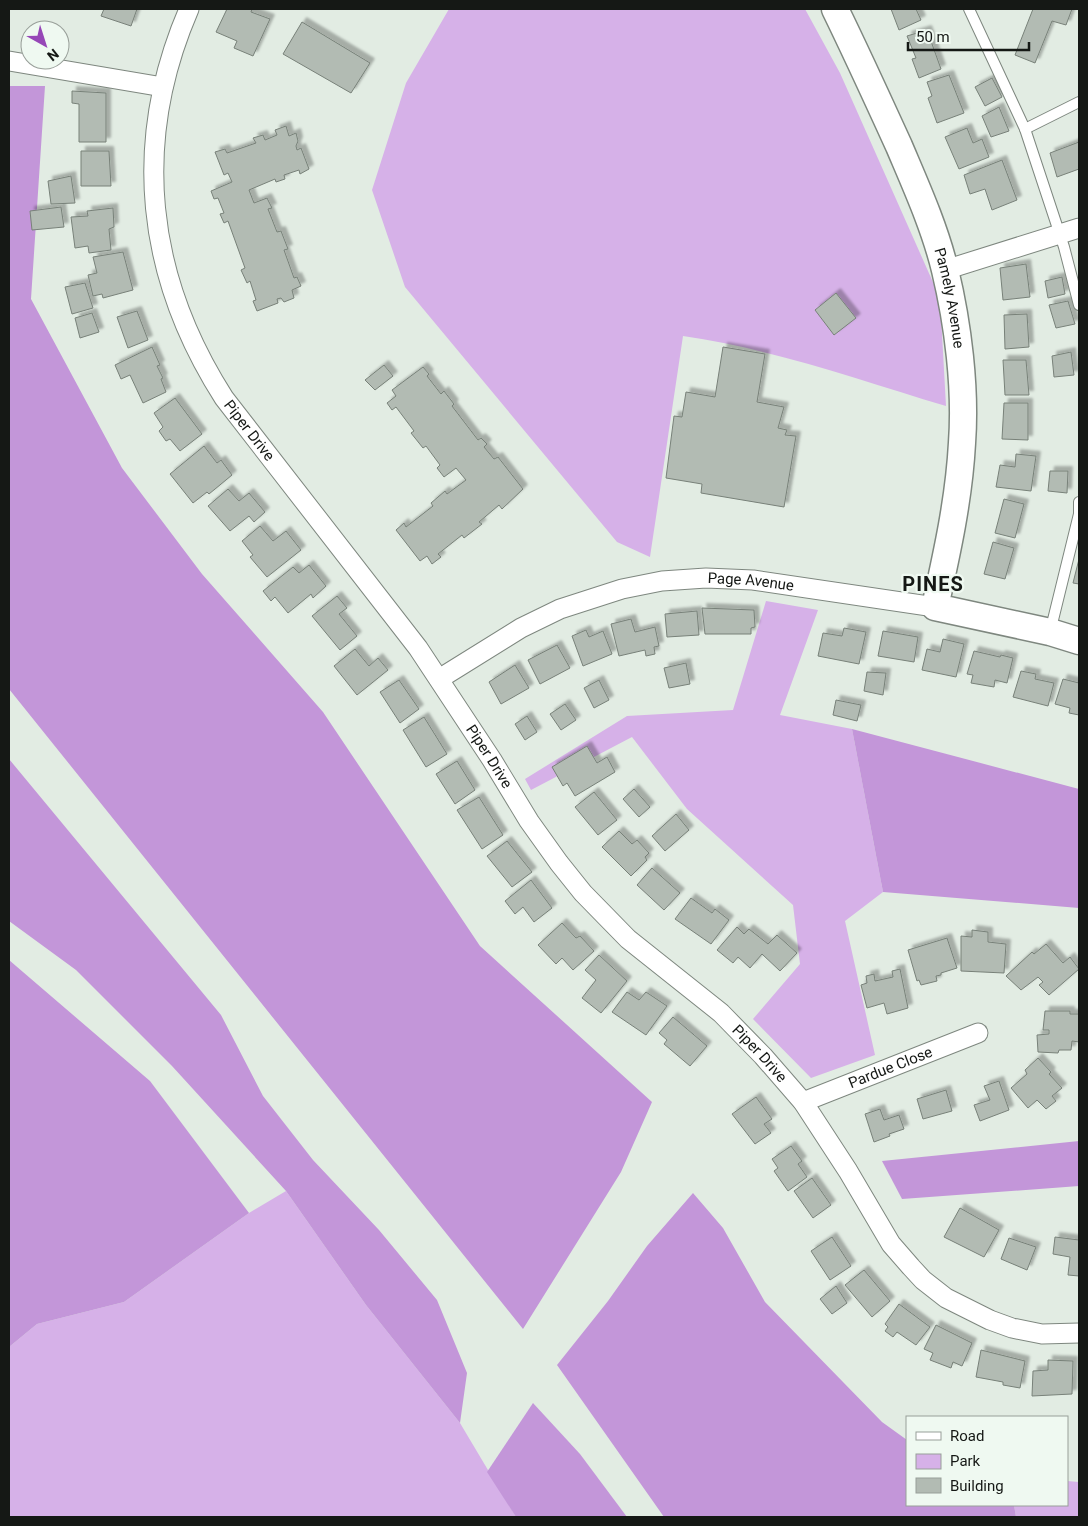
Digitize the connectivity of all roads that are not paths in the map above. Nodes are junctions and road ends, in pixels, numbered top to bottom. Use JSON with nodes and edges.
{"nodes":[{"id":1,"x":189,"y":9,"type":"edge"},
{"id":2,"x":835,"y":9,"type":"edge"},
{"id":3,"x":970,"y":9,"type":"edge"},
{"id":4,"x":9,"y":61,"type":"edge"},
{"id":5,"x":163,"y":87,"type":"junction"},
{"id":6,"x":1079,"y":102,"type":"edge"},
{"id":7,"x":1025,"y":129,"type":"junction"},
{"id":8,"x":1079,"y":228,"type":"edge"},
{"id":9,"x":1060,"y":235,"type":"junction"},
{"id":10,"x":945,"y":270,"type":"junction"},
{"id":11,"x":1079,"y":305,"type":"edge"},
{"id":12,"x":1079,"y":502,"type":"edge"},
{"id":13,"x":1079,"y":514,"type":"edge"},
{"id":14,"x":935,"y":607,"type":"junction"},
{"id":15,"x":1050,"y":632,"type":"junction"},
{"id":16,"x":1079,"y":641,"type":"edge"},
{"id":17,"x":439,"y":678,"type":"junction"},
{"id":18,"x":978,"y":1034,"type":"dead end"},
{"id":19,"x":803,"y":1102,"type":"junction"},
{"id":20,"x":1079,"y":1333,"type":"edge"}],
"edges":[{"from":1,"to":5,"type":"street","name":"Piper Drive"},
{"from":2,"to":10,"type":"street","name":"Pamely Avenue"},
{"from":3,"to":7,"type":"lane"},
{"from":4,"to":5,"type":"street"},
{"from":5,"to":17,"type":"street","name":"Piper Drive"},
{"from":6,"to":7,"type":"lane"},
{"from":7,"to":9,"type":"lane"},
{"from":8,"to":9,"type":"street"},
{"from":9,"to":10,"type":"street"},
{"from":9,"to":11,"type":"lane"},
{"from":10,"to":14,"type":"street","name":"Pamely Avenue"},
{"from":12,"to":13,"type":"lane"},
{"from":13,"to":15,"type":"lane"},
{"from":14,"to":15,"type":"street","name":"Page Avenue"},
{"from":14,"to":17,"type":"street","name":"Page Avenue"},
{"from":15,"to":16,"type":"street","name":"Page Avenue"},
{"from":17,"to":19,"type":"street","name":"Piper Drive"},
{"from":18,"to":19,"type":"street","name":"Pardue Close"},
{"from":19,"to":20,"type":"street","name":"Piper Drive"}]}
